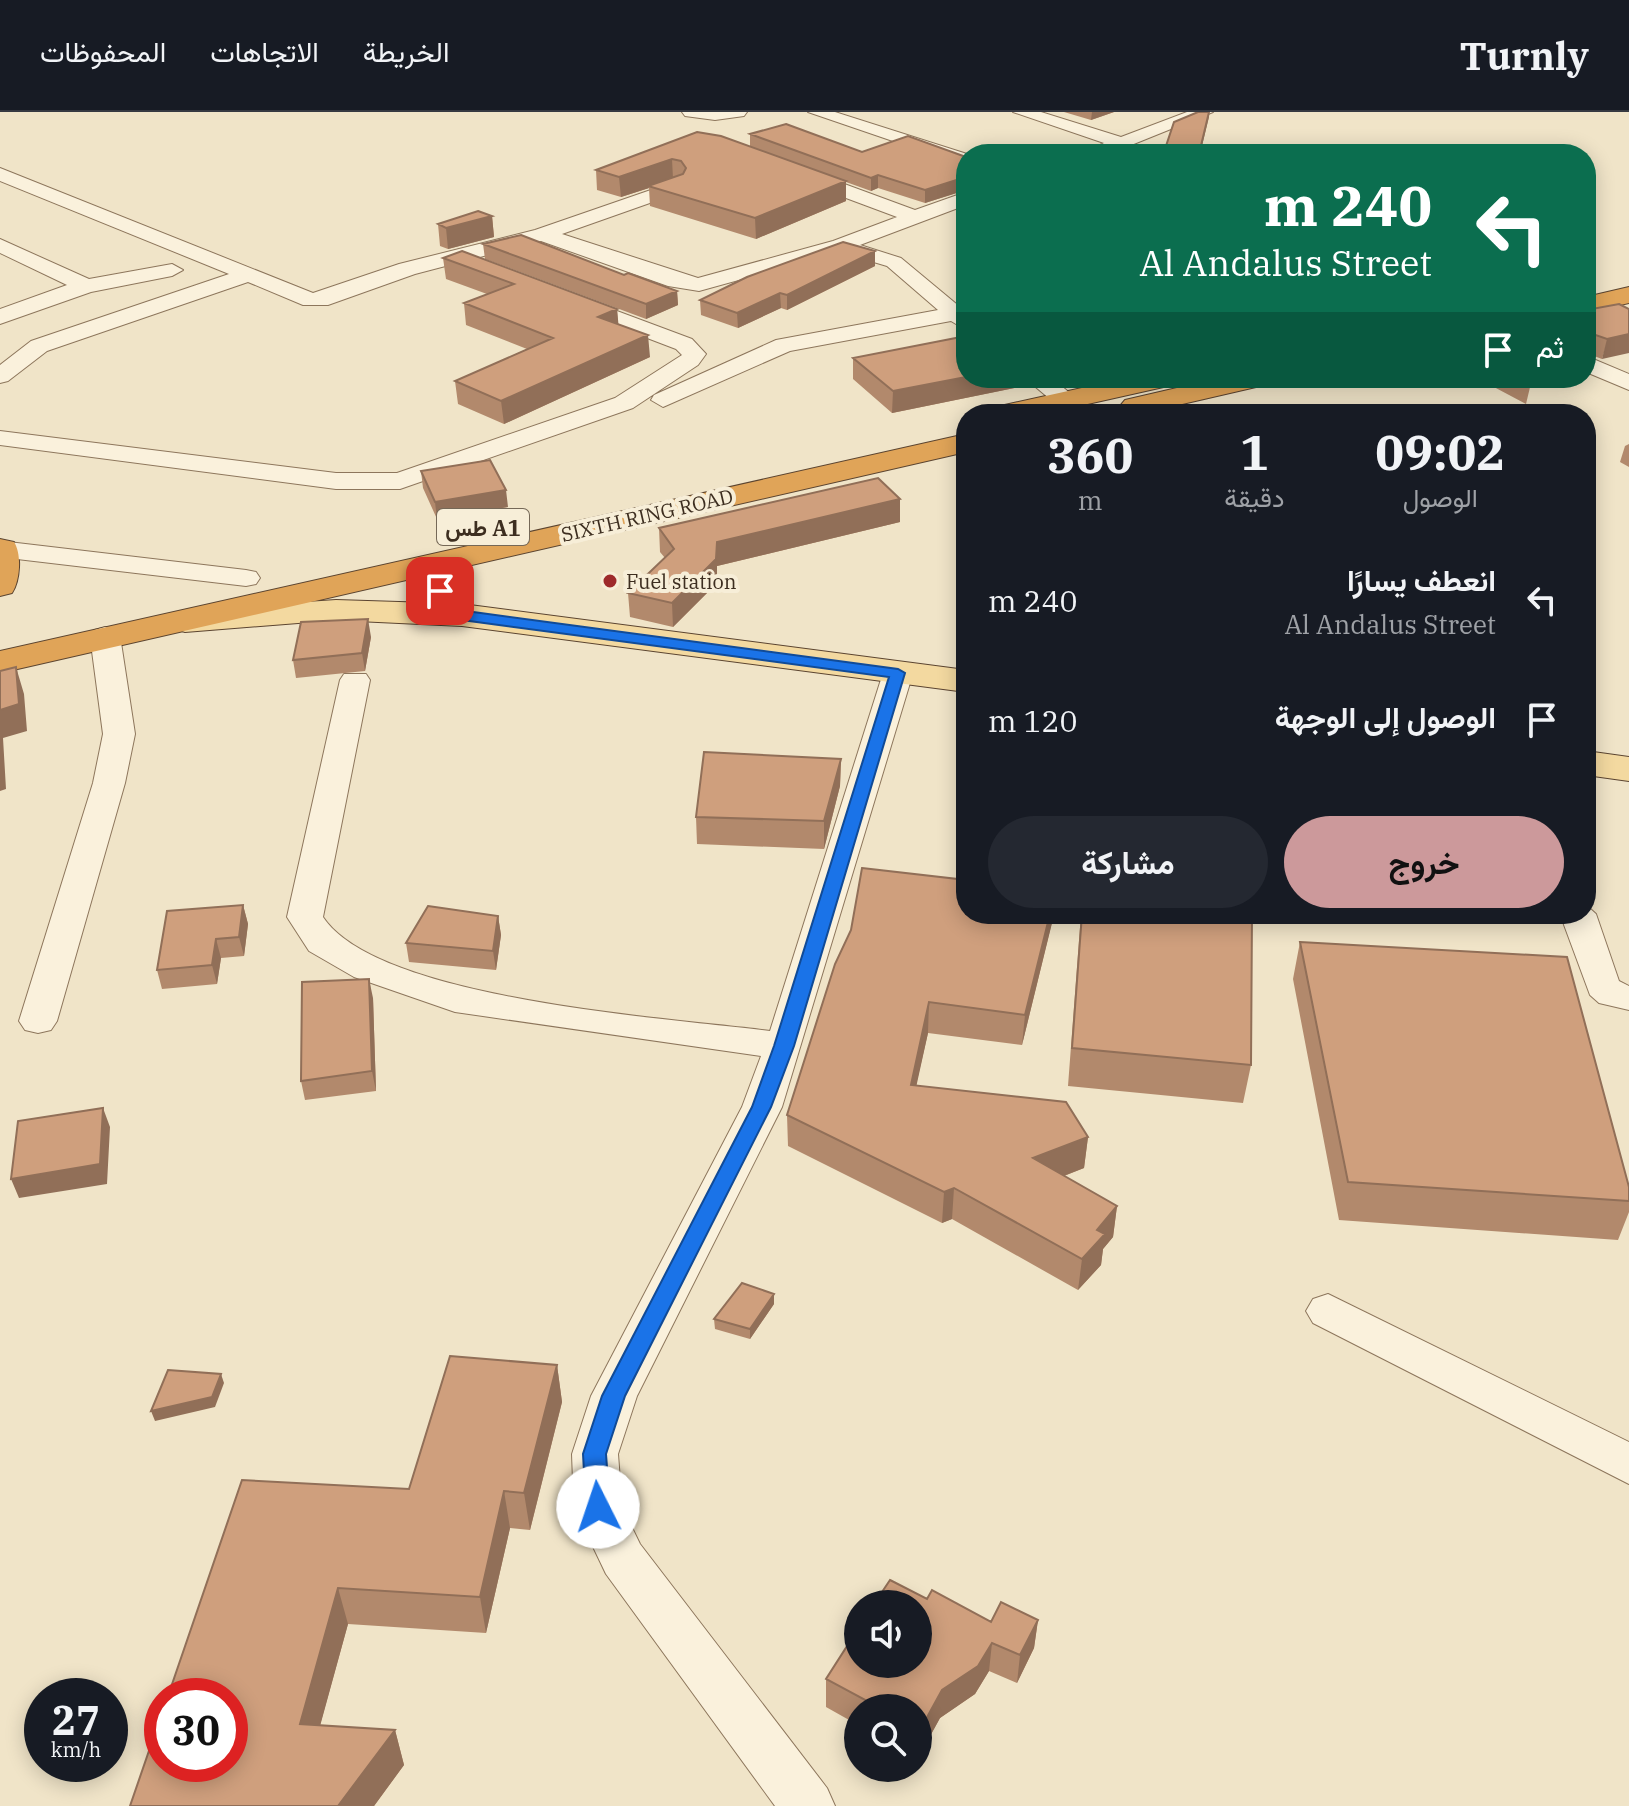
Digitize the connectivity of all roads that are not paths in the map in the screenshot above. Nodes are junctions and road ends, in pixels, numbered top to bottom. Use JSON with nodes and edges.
{"nodes":[{"id":1,"x":691,"y":112,"type":"edge"},
{"id":2,"x":738,"y":112,"type":"edge"},
{"id":3,"x":817,"y":112,"type":"edge"},
{"id":4,"x":1022,"y":112,"type":"edge"},
{"id":5,"x":1204,"y":112,"type":"edge"},
{"id":6,"x":1123,"y":143,"type":"joint"},
{"id":7,"x":956,"y":157,"type":"edge"},
{"id":8,"x":778,"y":167,"type":"edge"},
{"id":9,"x":0,"y":174,"type":"edge"},
{"id":10,"x":674,"y":188,"type":"edge"},
{"id":11,"x":37,"y":189,"type":"junction"},
{"id":12,"x":0,"y":198,"type":"edge"},
{"id":13,"x":956,"y":201,"type":"edge"},
{"id":14,"x":913,"y":216,"type":"junction"},
{"id":15,"x":542,"y":234,"type":"junction"},
{"id":16,"x":0,"y":245,"type":"edge"},
{"id":17,"x":840,"y":245,"type":"junction"},
{"id":18,"x":457,"y":258,"type":"junction"},
{"id":19,"x":627,"y":264,"type":"junction"},
{"id":20,"x":172,"y":270,"type":"dead end"},
{"id":21,"x":495,"y":273,"type":"edge"},
{"id":22,"x":600,"y":273,"type":"edge"},
{"id":23,"x":246,"y":276,"type":"junction"},
{"id":24,"x":1629,"y":277,"type":"edge"},
{"id":25,"x":1596,"y":285,"type":"edge"},
{"id":26,"x":86,"y":286,"type":"junction"},
{"id":27,"x":560,"y":287,"type":"edge"},
{"id":28,"x":1629,"y":295,"type":"edge"},
{"id":29,"x":1596,"y":303,"type":"edge"},
{"id":30,"x":956,"y":315,"type":"edge"},
{"id":31,"x":0,"y":317,"type":"edge"},
{"id":32,"x":956,"y":319,"type":"edge"},
{"id":33,"x":13,"y":342,"type":"dead end"},
{"id":34,"x":39,"y":346,"type":"junction"},
{"id":35,"x":1596,"y":368,"type":"edge"},
{"id":36,"x":0,"y":376,"type":"edge"},
{"id":37,"x":1629,"y":383,"type":"edge"},
{"id":38,"x":1050,"y":388,"type":"edge"},
{"id":39,"x":1121,"y":388,"type":"edge"},
{"id":40,"x":1214,"y":388,"type":"edge"},
{"id":41,"x":1066,"y":400,"type":"junction"},
{"id":42,"x":624,"y":403,"type":"junction"},
{"id":43,"x":1048,"y":404,"type":"edge"},
{"id":44,"x":1143,"y":404,"type":"edge"},
{"id":45,"x":956,"y":424,"type":"edge"},
{"id":46,"x":0,"y":438,"type":"edge"},
{"id":47,"x":956,"y":445,"type":"edge"},
{"id":48,"x":1,"y":549,"type":"edge"},
{"id":49,"x":441,"y":561,"type":"junction"},
{"id":50,"x":246,"y":578,"type":"junction"},
{"id":51,"x":0,"y":586,"type":"edge"},
{"id":52,"x":462,"y":615,"type":"junction"},
{"id":53,"x":185,"y":621,"type":"junction"},
{"id":54,"x":0,"y":634,"type":"edge"},
{"id":55,"x":105,"y":636,"type":"junction"},
{"id":56,"x":0,"y":662,"type":"edge"},
{"id":57,"x":898,"y":673,"type":"junction"},
{"id":58,"x":355,"y":680,"type":"dead end"},
{"id":59,"x":956,"y":680,"type":"edge"},
{"id":60,"x":1596,"y":764,"type":"edge"},
{"id":61,"x":1629,"y":769,"type":"edge"},
{"id":62,"x":1581,"y":924,"type":"edge"},
{"id":63,"x":1629,"y":998,"type":"edge"},
{"id":64,"x":38,"y":1021,"type":"dead end"},
{"id":65,"x":784,"y":1046,"type":"junction"},
{"id":66,"x":1328,"y":1311,"type":"dead end"},
{"id":67,"x":1629,"y":1464,"type":"edge"},
{"id":68,"x":808,"y":1806,"type":"edge"}],
"edges":[{"from":1,"to":2,"type":"street"},
{"from":3,"to":7,"type":"street"},
{"from":4,"to":6,"type":"street"},
{"from":5,"to":6,"type":"street"},
{"from":8,"to":14,"type":"street"},
{"from":9,"to":11,"type":"street"},
{"from":10,"to":15,"type":"street"},
{"from":11,"to":12,"type":"street"},
{"from":11,"to":23,"type":"street"},
{"from":13,"to":14,"type":"street"},
{"from":14,"to":17,"type":"street"},
{"from":15,"to":18,"type":"street"},
{"from":15,"to":19,"type":"street"},
{"from":16,"to":26,"type":"street"},
{"from":17,"to":19,"type":"street"},
{"from":17,"to":30,"type":"street"},
{"from":18,"to":21,"type":"street"},
{"from":18,"to":23,"type":"street"},
{"from":19,"to":22,"type":"street"},
{"from":20,"to":26,"type":"street"},
{"from":23,"to":34,"type":"street"},
{"from":24,"to":25,"type":"highway"},
{"from":26,"to":31,"type":"street"},
{"from":27,"to":42,"type":"street"},
{"from":28,"to":29,"type":"highway"},
{"from":32,"to":42,"type":"street"},
{"from":33,"to":34,"type":"street"},
{"from":34,"to":36,"type":"street"},
{"from":35,"to":37,"type":"street"},
{"from":38,"to":41,"type":"street"},
{"from":39,"to":41,"type":"highway"},
{"from":40,"to":44,"type":"highway"},
{"from":41,"to":43,"type":"highway"},
{"from":42,"to":46,"type":"street"},
{"from":45,"to":50,"type":"highway","name":"SIXTH RING ROAD","number":"طس A1"},
{"from":47,"to":49,"type":"highway","name":"SIXTH RING ROAD","number":"طس A1"},
{"from":48,"to":50,"type":"street"},
{"from":48,"to":51,"type":"highway"},
{"from":49,"to":52,"type":"main road"},
{"from":49,"to":53,"type":"highway","name":"SIXTH RING ROAD","number":"طس A1"},
{"from":50,"to":54,"type":"highway","name":"SIXTH RING ROAD","number":"طس A1"},
{"from":52,"to":53,"type":"main road"},
{"from":52,"to":57,"type":"main road"},
{"from":53,"to":55,"type":"highway","name":"SIXTH RING ROAD","number":"طس A1"},
{"from":55,"to":56,"type":"highway","name":"SIXTH RING ROAD","number":"طس A1"},
{"from":55,"to":64,"type":"street"},
{"from":57,"to":59,"type":"main road"},
{"from":57,"to":65,"type":"street"},
{"from":58,"to":65,"type":"street"},
{"from":60,"to":61,"type":"main road"},
{"from":62,"to":63,"type":"street"},
{"from":65,"to":68,"type":"street"},
{"from":66,"to":67,"type":"street"}]}
